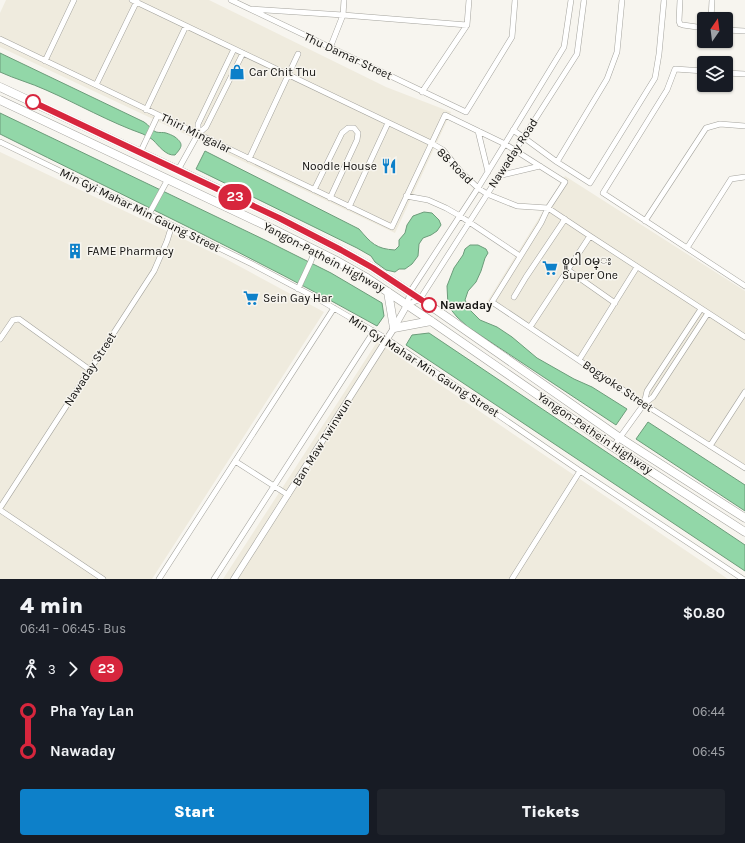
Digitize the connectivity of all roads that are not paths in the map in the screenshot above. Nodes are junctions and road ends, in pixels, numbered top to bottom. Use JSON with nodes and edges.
{"nodes":[{"id":1,"x":74,"y":0,"type":"edge"},
{"id":2,"x":231,"y":0,"type":"edge"},
{"id":3,"x":344,"y":0,"type":"edge"},
{"id":4,"x":469,"y":0,"type":"edge"},
{"id":5,"x":515,"y":0,"type":"edge"},
{"id":6,"x":570,"y":0,"type":"edge"},
{"id":7,"x":584,"y":0,"type":"edge"},
{"id":8,"x":622,"y":0,"type":"edge"},
{"id":9,"x":664,"y":0,"type":"edge"},
{"id":10,"x":680,"y":0,"type":"edge"},
{"id":11,"x":712,"y":0,"type":"edge"},
{"id":12,"x":135,"y":1,"type":"edge"},
{"id":13,"x":249,"y":9,"type":"junction"},
{"id":14,"x":711,"y":12,"type":"edge"},
{"id":15,"x":343,"y":14,"type":"junction"},
{"id":16,"x":467,"y":25,"type":"junction"},
{"id":17,"x":186,"y":26,"type":"junction"},
{"id":18,"x":697,"y":27,"type":"edge"},
{"id":19,"x":733,"y":30,"type":"edge"},
{"id":20,"x":745,"y":31,"type":"edge"},
{"id":21,"x":0,"y":39,"type":"edge"},
{"id":22,"x":330,"y":48,"type":"junction"},
{"id":23,"x":234,"y":49,"type":"junction"},
{"id":24,"x":242,"y":53,"type":"junction"},
{"id":25,"x":298,"y":54,"type":"dead end"},
{"id":26,"x":45,"y":61,"type":"junction"},
{"id":27,"x":697,"y":71,"type":"edge"},
{"id":28,"x":733,"y":73,"type":"edge"},
{"id":29,"x":745,"y":74,"type":"edge"},
{"id":30,"x":288,"y":75,"type":"junction"},
{"id":31,"x":96,"y":85,"type":"junction"},
{"id":32,"x":0,"y":87,"type":"edge"},
{"id":33,"x":215,"y":89,"type":"junction"},
{"id":34,"x":223,"y":92,"type":"junction"},
{"id":35,"x":422,"y":92,"type":"junction"},
{"id":36,"x":0,"y":100,"type":"edge"},
{"id":37,"x":146,"y":110,"type":"junction"},
{"id":38,"x":158,"y":115,"type":"junction"},
{"id":39,"x":388,"y":123,"type":"junction"},
{"id":40,"x":745,"y":126,"type":"edge"},
{"id":41,"x":512,"y":130,"type":"junction"},
{"id":42,"x":478,"y":131,"type":"junction"},
{"id":43,"x":198,"y":134,"type":"junction"},
{"id":44,"x":524,"y":137,"type":"junction"},
{"id":45,"x":0,"y":142,"type":"edge"},
{"id":46,"x":431,"y":143,"type":"junction"},
{"id":47,"x":505,"y":144,"type":"junction"},
{"id":48,"x":515,"y":150,"type":"junction"},
{"id":49,"x":140,"y":153,"type":"junction"},
{"id":50,"x":249,"y":159,"type":"junction"},
{"id":51,"x":557,"y":162,"type":"junction"},
{"id":52,"x":540,"y":166,"type":"junction"},
{"id":53,"x":178,"y":170,"type":"junction"},
{"id":54,"x":488,"y":172,"type":"junction"},
{"id":55,"x":498,"y":176,"type":"junction"},
{"id":56,"x":745,"y":177,"type":"edge"},
{"id":57,"x":168,"y":179,"type":"junction"},
{"id":58,"x":478,"y":188,"type":"junction"},
{"id":59,"x":314,"y":190,"type":"junction"},
{"id":60,"x":487,"y":194,"type":"junction"},
{"id":61,"x":406,"y":196,"type":"junction"},
{"id":62,"x":330,"y":198,"type":"junction"},
{"id":63,"x":349,"y":207,"type":"junction"},
{"id":64,"x":548,"y":208,"type":"junction"},
{"id":65,"x":150,"y":212,"type":"junction"},
{"id":66,"x":460,"y":216,"type":"junction"},
{"id":67,"x":565,"y":219,"type":"junction"},
{"id":68,"x":645,"y":220,"type":"junction"},
{"id":69,"x":469,"y":222,"type":"junction"},
{"id":70,"x":172,"y":225,"type":"junction"},
{"id":71,"x":590,"y":236,"type":"junction"},
{"id":72,"x":687,"y":248,"type":"junction"},
{"id":73,"x":315,"y":250,"type":"junction"},
{"id":74,"x":520,"y":256,"type":"junction"},
{"id":75,"x":637,"y":267,"type":"junction"},
{"id":76,"x":568,"y":270,"type":"junction"},
{"id":77,"x":745,"y":286,"type":"edge"},
{"id":78,"x":298,"y":287,"type":"junction"},
{"id":79,"x":388,"y":292,"type":"junction"},
{"id":80,"x":410,"y":292,"type":"junction"},
{"id":81,"x":514,"y":297,"type":"dead end"},
{"id":82,"x":420,"y":299,"type":"junction"},
{"id":83,"x":615,"y":303,"type":"junction"},
{"id":84,"x":408,"y":305,"type":"junction"},
{"id":85,"x":334,"y":308,"type":"junction"},
{"id":86,"x":701,"y":308,"type":"junction"},
{"id":87,"x":708,"y":313,"type":"junction"},
{"id":88,"x":431,"y":321,"type":"junction"},
{"id":89,"x":530,"y":327,"type":"junction"},
{"id":90,"x":394,"y":328,"type":"junction"},
{"id":91,"x":374,"y":331,"type":"junction"},
{"id":92,"x":745,"y":336,"type":"edge"},
{"id":93,"x":0,"y":339,"type":"edge"},
{"id":94,"x":387,"y":339,"type":"junction"},
{"id":95,"x":579,"y":360,"type":"junction"},
{"id":96,"x":90,"y":370,"type":"junction"},
{"id":97,"x":745,"y":392,"type":"edge"},
{"id":98,"x":644,"y":404,"type":"junction"},
{"id":99,"x":620,"y":438,"type":"junction"},
{"id":100,"x":710,"y":446,"type":"junction"},
{"id":101,"x":614,"y":447,"type":"junction"},
{"id":102,"x":235,"y":461,"type":"junction"},
{"id":103,"x":745,"y":468,"type":"edge"},
{"id":104,"x":580,"y":471,"type":"junction"},
{"id":105,"x":274,"y":486,"type":"junction"},
{"id":106,"x":288,"y":495,"type":"junction"},
{"id":107,"x":0,"y":509,"type":"edge"},
{"id":108,"x":745,"y":518,"type":"edge"},
{"id":109,"x":745,"y":532,"type":"edge"},
{"id":110,"x":103,"y":579,"type":"edge"},
{"id":111,"x":159,"y":579,"type":"edge"},
{"id":112,"x":214,"y":579,"type":"edge"},
{"id":113,"x":234,"y":579,"type":"edge"},
{"id":114,"x":512,"y":579,"type":"edge"},
{"id":115,"x":743,"y":579,"type":"edge"}],
"edges":[{"from":1,"to":26,"type":"street"},
{"from":2,"to":13,"type":"street","name":"Thu Damar Street"},
{"from":3,"to":15,"type":"street"},
{"from":4,"to":16,"type":"street"},
{"from":5,"to":35,"type":"street","name":"Thu Damar Street"},
{"from":6,"to":41,"type":"street","name":"Nawaday Road"},
{"from":7,"to":44,"type":"street","name":"Nawaday Road"},
{"from":8,"to":51,"type":"street"},
{"from":9,"to":51,"type":"street"},
{"from":10,"to":18,"type":"street"},
{"from":11,"to":14,"type":"street"},
{"from":12,"to":17,"type":"street","name":"88 Road"},
{"from":12,"to":31,"type":"street"},
{"from":13,"to":15,"type":"street"},
{"from":13,"to":22,"type":"street","name":"Thu Damar Street"},
{"from":15,"to":16,"type":"street"},
{"from":15,"to":22,"type":"street"},
{"from":16,"to":35,"type":"street"},
{"from":17,"to":23,"type":"street","name":"88 Road"},
{"from":17,"to":37,"type":"street"},
{"from":19,"to":20,"type":"street"},
{"from":21,"to":26,"type":"street","name":"Thiri Mingalar"},
{"from":22,"to":35,"type":"street","name":"Thu Damar Street"},
{"from":23,"to":24,"type":"street","name":"88 Road"},
{"from":23,"to":33,"type":"street"},
{"from":24,"to":30,"type":"street","name":"88 Road"},
{"from":24,"to":34,"type":"street"},
{"from":25,"to":30,"type":"street"},
{"from":26,"to":31,"type":"street","name":"Thiri Mingalar"},
{"from":27,"to":68,"type":"street"},
{"from":28,"to":29,"type":"street"},
{"from":30,"to":39,"type":"street","name":"88 Road"},
{"from":30,"to":50,"type":"street"},
{"from":31,"to":37,"type":"street","name":"Thiri Mingalar"},
{"from":32,"to":49,"type":"main road","name":"Yangon-Pathein Highway"},
{"from":33,"to":34,"type":"street"},
{"from":33,"to":43,"type":"street"},
{"from":34,"to":43,"type":"street"},
{"from":36,"to":57,"type":"main road","name":"Yangon-Pathein Highway"},
{"from":37,"to":38,"type":"street","name":"Thiri Mingalar"},
{"from":38,"to":43,"type":"street","name":"Thiri Mingalar"},
{"from":38,"to":49,"type":"street"},
{"from":39,"to":46,"type":"street","name":"88 Road"},
{"from":39,"to":63,"type":"street"},
{"from":40,"to":68,"type":"street"},
{"from":41,"to":44,"type":"street"},
{"from":41,"to":47,"type":"street","name":"Nawaday Road"},
{"from":42,"to":46,"type":"street"},
{"from":42,"to":47,"type":"street"},
{"from":42,"to":54,"type":"street"},
{"from":43,"to":50,"type":"street","name":"Thiri Mingalar"},
{"from":43,"to":53,"type":"street"},
{"from":44,"to":48,"type":"street","name":"Nawaday Road"},
{"from":44,"to":51,"type":"street"},
{"from":45,"to":65,"type":"street","name":"Min Gyi Mahar Min Gaung Street"},
{"from":46,"to":58,"type":"street","name":"88 Road"},
{"from":46,"to":61,"type":"street"},
{"from":47,"to":48,"type":"street"},
{"from":47,"to":54,"type":"street","name":"Nawaday Road"},
{"from":48,"to":52,"type":"street"},
{"from":48,"to":55,"type":"street","name":"Nawaday Road"},
{"from":49,"to":53,"type":"main road","name":"Yangon-Pathein Highway"},
{"from":50,"to":59,"type":"street","name":"Thiri Mingalar"},
{"from":52,"to":55,"type":"street"},
{"from":52,"to":64,"type":"street"},
{"from":53,"to":80,"type":"main road","name":"Yangon-Pathein Highway"},
{"from":54,"to":58,"type":"street","name":"Nawaday Road"},
{"from":55,"to":60,"type":"street","name":"Nawaday Road"},
{"from":56,"to":72,"type":"street"},
{"from":57,"to":65,"type":"street"},
{"from":57,"to":73,"type":"main road","name":"Yangon-Pathein Highway"},
{"from":58,"to":60,"type":"street","name":"88 Road"},
{"from":58,"to":66,"type":"street","name":"Nawaday Road"},
{"from":59,"to":62,"type":"street","name":"Thiri Mingalar"},
{"from":59,"to":62,"type":"street"},
{"from":60,"to":64,"type":"street","name":"88 Road"},
{"from":60,"to":69,"type":"street","name":"Nawaday Road"},
{"from":61,"to":63,"type":"street","name":"Thiri Mingalar"},
{"from":61,"to":66,"type":"street"},
{"from":62,"to":63,"type":"street","name":"Thiri Mingalar"},
{"from":64,"to":67,"type":"street","name":"88 Road"},
{"from":64,"to":74,"type":"street"},
{"from":65,"to":70,"type":"street","name":"Min Gyi Mahar Min Gaung Street"},
{"from":66,"to":69,"type":"street"},
{"from":66,"to":80,"type":"street","name":"Nawaday Road"},
{"from":67,"to":71,"type":"street","name":"88 Road"},
{"from":67,"to":81,"type":"street"},
{"from":68,"to":72,"type":"street"},
{"from":69,"to":74,"type":"street"},
{"from":69,"to":82,"type":"street","name":"Nawaday Road"},
{"from":70,"to":78,"type":"street","name":"Min Gyi Mahar Min Gaung Street"},
{"from":70,"to":96,"type":"street","name":"Nawaday Street"},
{"from":71,"to":75,"type":"street","name":"88 Road"},
{"from":71,"to":76,"type":"street"},
{"from":72,"to":77,"type":"street"},
{"from":73,"to":78,"type":"street"},
{"from":73,"to":79,"type":"main road","name":"Yangon-Pathein Highway"},
{"from":74,"to":89,"type":"street","name":"Bogyoke Street"},
{"from":75,"to":83,"type":"street"},
{"from":75,"to":86,"type":"street","name":"88 Road"},
{"from":76,"to":83,"type":"street"},
{"from":76,"to":89,"type":"street"},
{"from":78,"to":85,"type":"street","name":"Min Gyi Mahar Min Gaung Street"},
{"from":79,"to":84,"type":"main road","name":"Yangon-Pathein Highway"},
{"from":79,"to":90,"type":"main road"},
{"from":80,"to":82,"type":"main road","name":"Yangon-Pathein Highway"},
{"from":80,"to":84,"type":"street"},
{"from":82,"to":84,"type":"street"},
{"from":82,"to":99,"type":"main road","name":"Yangon-Pathein Highway"},
{"from":83,"to":95,"type":"street"},
{"from":84,"to":88,"type":"main road","name":"Yangon-Pathein Highway"},
{"from":84,"to":90,"type":"street","name":"Ban Maw Twinwun"},
{"from":85,"to":91,"type":"street","name":"Min Gyi Mahar Min Gaung Street"},
{"from":85,"to":102,"type":"street"},
{"from":86,"to":87,"type":"street","name":"88 Road"},
{"from":86,"to":98,"type":"street"},
{"from":87,"to":92,"type":"street","name":"88 Road"},
{"from":87,"to":98,"type":"street"},
{"from":88,"to":90,"type":"main road"},
{"from":88,"to":101,"type":"main road","name":"Yangon-Pathein Highway"},
{"from":89,"to":95,"type":"street","name":"Bogyoke Street"},
{"from":90,"to":94,"type":"street","name":"Ban Maw Twinwun"},
{"from":91,"to":94,"type":"street","name":"Min Gyi Mahar Min Gaung Street"},
{"from":91,"to":105,"type":"street"},
{"from":93,"to":96,"type":"street"},
{"from":94,"to":104,"type":"street","name":"Min Gyi Mahar Min Gaung Street"},
{"from":94,"to":106,"type":"street","name":"Ban Maw Twinwun"},
{"from":95,"to":98,"type":"street","name":"Bogyoke Street"},
{"from":96,"to":107,"type":"street","name":"Nawaday Street"},
{"from":97,"to":100,"type":"street"},
{"from":98,"to":99,"type":"street"},
{"from":98,"to":100,"type":"street","name":"Bogyoke Street"},
{"from":99,"to":101,"type":"street"},
{"from":99,"to":108,"type":"main road","name":"Yangon-Pathein Highway"},
{"from":100,"to":103,"type":"street","name":"Bogyoke Street"},
{"from":101,"to":109,"type":"main road","name":"Yangon-Pathein Highway"},
{"from":102,"to":105,"type":"street"},
{"from":102,"to":111,"type":"street"},
{"from":104,"to":114,"type":"street"},
{"from":104,"to":115,"type":"street","name":"Min Gyi Mahar Min Gaung Street"},
{"from":105,"to":106,"type":"street"},
{"from":105,"to":112,"type":"street"},
{"from":106,"to":113,"type":"street","name":"Ban Maw Twinwun"},
{"from":107,"to":110,"type":"street"}]}
